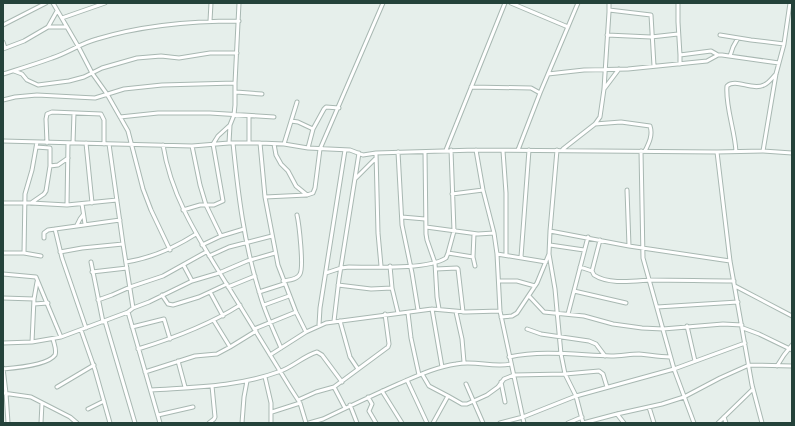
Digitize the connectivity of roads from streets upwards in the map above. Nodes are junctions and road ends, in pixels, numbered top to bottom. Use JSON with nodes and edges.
{"nodes":[{"id":1,"x":46,"y":3,"type":"edge"},
{"id":2,"x":53,"y":3,"type":"edge"},
{"id":3,"x":105,"y":3,"type":"edge"},
{"id":4,"x":211,"y":3,"type":"edge"},
{"id":5,"x":239,"y":3,"type":"edge"},
{"id":6,"x":383,"y":3,"type":"edge"},
{"id":7,"x":505,"y":3,"type":"edge"},
{"id":8,"x":511,"y":3,"type":"edge"},
{"id":9,"x":577,"y":3,"type":"edge"},
{"id":10,"x":609,"y":3,"type":"edge"},
{"id":11,"x":678,"y":3,"type":"edge"},
{"id":12,"x":790,"y":3,"type":"edge"},
{"id":13,"x":609,"y":10,"type":"junction"},
{"id":14,"x":58,"y":11,"type":"junction"},
{"id":15,"x":62,"y":18,"type":"junction"},
{"id":16,"x":210,"y":21,"type":"junction"},
{"id":17,"x":239,"y":21,"type":"junction"},
{"id":18,"x":3,"y":25,"type":"edge"},
{"id":19,"x":48,"y":27,"type":"junction"},
{"id":20,"x":67,"y":27,"type":"junction"},
{"id":21,"x":568,"y":27,"type":"junction"},
{"id":22,"x":678,"y":34,"type":"junction"},
{"id":23,"x":607,"y":35,"type":"junction"},
{"id":24,"x":720,"y":35,"type":"dead end"},
{"id":25,"x":651,"y":37,"type":"junction"},
{"id":26,"x":738,"y":38,"type":"junction"},
{"id":27,"x":3,"y":42,"type":"edge"},
{"id":28,"x":784,"y":44,"type":"junction"},
{"id":29,"x":78,"y":46,"type":"junction"},
{"id":30,"x":4,"y":48,"type":"edge"},
{"id":31,"x":237,"y":53,"type":"junction"},
{"id":32,"x":680,"y":55,"type":"junction"},
{"id":33,"x":718,"y":55,"type":"junction"},
{"id":34,"x":730,"y":56,"type":"junction"},
{"id":35,"x":779,"y":63,"type":"junction"},
{"id":36,"x":680,"y":64,"type":"junction"},
{"id":37,"x":654,"y":66,"type":"junction"},
{"id":38,"x":619,"y":69,"type":"junction"},
{"id":39,"x":605,"y":70,"type":"junction"},
{"id":40,"x":14,"y":71,"type":"junction"},
{"id":41,"x":92,"y":73,"type":"junction"},
{"id":42,"x":3,"y":74,"type":"edge"},
{"id":43,"x":548,"y":74,"type":"junction"},
{"id":44,"x":776,"y":74,"type":"junction"},
{"id":45,"x":235,"y":83,"type":"junction"},
{"id":46,"x":471,"y":87,"type":"junction"},
{"id":47,"x":604,"y":89,"type":"junction"},
{"id":48,"x":236,"y":92,"type":"junction"},
{"id":49,"x":540,"y":93,"type":"junction"},
{"id":50,"x":107,"y":94,"type":"junction"},
{"id":51,"x":262,"y":94,"type":"dead end"},
{"id":52,"x":3,"y":100,"type":"edge"},
{"id":53,"x":297,"y":102,"type":"dead end"},
{"id":54,"x":339,"y":108,"type":"junction"},
{"id":55,"x":74,"y":113,"type":"junction"},
{"id":56,"x":234,"y":115,"type":"junction"},
{"id":57,"x":249,"y":116,"type":"junction"},
{"id":58,"x":120,"y":117,"type":"junction"},
{"id":59,"x":274,"y":117,"type":"dead end"},
{"id":60,"x":291,"y":120,"type":"junction"},
{"id":61,"x":595,"y":124,"type":"junction"},
{"id":62,"x":230,"y":125,"type":"junction"},
{"id":63,"x":313,"y":129,"type":"junction"},
{"id":64,"x":3,"y":141,"type":"edge"},
{"id":65,"x":37,"y":142,"type":"junction"},
{"id":66,"x":47,"y":143,"type":"junction"},
{"id":67,"x":68,"y":143,"type":"junction"},
{"id":68,"x":73,"y":143,"type":"junction"},
{"id":69,"x":86,"y":143,"type":"junction"},
{"id":70,"x":229,"y":143,"type":"junction"},
{"id":71,"x":234,"y":143,"type":"junction"},
{"id":72,"x":249,"y":143,"type":"junction"},
{"id":73,"x":260,"y":143,"type":"junction"},
{"id":74,"x":104,"y":144,"type":"junction"},
{"id":75,"x":109,"y":144,"type":"junction"},
{"id":76,"x":132,"y":144,"type":"junction"},
{"id":77,"x":213,"y":144,"type":"junction"},
{"id":78,"x":274,"y":144,"type":"junction"},
{"id":79,"x":284,"y":144,"type":"junction"},
{"id":80,"x":163,"y":145,"type":"junction"},
{"id":81,"x":192,"y":146,"type":"junction"},
{"id":82,"x":36,"y":147,"type":"junction"},
{"id":83,"x":308,"y":148,"type":"junction"},
{"id":84,"x":320,"y":149,"type":"junction"},
{"id":85,"x":345,"y":150,"type":"junction"},
{"id":86,"x":446,"y":150,"type":"junction"},
{"id":87,"x":451,"y":150,"type":"junction"},
{"id":88,"x":476,"y":150,"type":"junction"},
{"id":89,"x":518,"y":150,"type":"junction"},
{"id":90,"x":529,"y":150,"type":"junction"},
{"id":91,"x":557,"y":150,"type":"junction"},
{"id":92,"x":562,"y":150,"type":"junction"},
{"id":93,"x":503,"y":151,"type":"junction"},
{"id":94,"x":641,"y":151,"type":"junction"},
{"id":95,"x":645,"y":151,"type":"junction"},
{"id":96,"x":763,"y":151,"type":"junction"},
{"id":97,"x":398,"y":152,"type":"junction"},
{"id":98,"x":424,"y":152,"type":"junction"},
{"id":99,"x":717,"y":152,"type":"junction"},
{"id":100,"x":736,"y":152,"type":"junction"},
{"id":101,"x":376,"y":153,"type":"junction"},
{"id":102,"x":792,"y":153,"type":"edge"},
{"id":103,"x":359,"y":154,"type":"junction"},
{"id":104,"x":68,"y":158,"type":"junction"},
{"id":105,"x":375,"y":159,"type":"junction"},
{"id":106,"x":50,"y":166,"type":"junction"},
{"id":107,"x":355,"y":179,"type":"junction"},
{"id":108,"x":483,"y":190,"type":"junction"},
{"id":109,"x":627,"y":190,"type":"dead end"},
{"id":110,"x":452,"y":194,"type":"junction"},
{"id":111,"x":307,"y":195,"type":"junction"},
{"id":112,"x":265,"y":196,"type":"junction"},
{"id":113,"x":117,"y":200,"type":"junction"},
{"id":114,"x":3,"y":203,"type":"edge"},
{"id":115,"x":24,"y":203,"type":"junction"},
{"id":116,"x":31,"y":203,"type":"junction"},
{"id":117,"x":92,"y":203,"type":"junction"},
{"id":118,"x":82,"y":204,"type":"junction"},
{"id":119,"x":67,"y":205,"type":"junction"},
{"id":120,"x":206,"y":205,"type":"junction"},
{"id":121,"x":183,"y":210,"type":"junction"},
{"id":122,"x":83,"y":215,"type":"junction"},
{"id":123,"x":297,"y":215,"type":"dead end"},
{"id":124,"x":402,"y":217,"type":"junction"},
{"id":125,"x":425,"y":219,"type":"junction"},
{"id":126,"x":120,"y":220,"type":"junction"},
{"id":127,"x":85,"y":224,"type":"junction"},
{"id":128,"x":77,"y":226,"type":"junction"},
{"id":129,"x":426,"y":227,"type":"junction"},
{"id":130,"x":55,"y":229,"type":"junction"},
{"id":131,"x":244,"y":229,"type":"junction"},
{"id":132,"x":454,"y":231,"type":"junction"},
{"id":133,"x":550,"y":231,"type":"junction"},
{"id":134,"x":494,"y":233,"type":"junction"},
{"id":135,"x":196,"y":234,"type":"junction"},
{"id":136,"x":474,"y":234,"type":"junction"},
{"id":137,"x":220,"y":236,"type":"junction"},
{"id":138,"x":272,"y":236,"type":"junction"},
{"id":139,"x":588,"y":237,"type":"junction"},
{"id":140,"x":44,"y":238,"type":"dead end"},
{"id":141,"x":600,"y":240,"type":"junction"},
{"id":142,"x":247,"y":242,"type":"junction"},
{"id":143,"x":123,"y":244,"type":"junction"},
{"id":144,"x":202,"y":245,"type":"junction"},
{"id":145,"x":550,"y":246,"type":"junction"},
{"id":146,"x":629,"y":246,"type":"junction"},
{"id":147,"x":643,"y":247,"type":"junction"},
{"id":148,"x":170,"y":250,"type":"junction"},
{"id":149,"x":584,"y":250,"type":"junction"},
{"id":150,"x":60,"y":252,"type":"junction"},
{"id":151,"x":206,"y":252,"type":"junction"},
{"id":152,"x":3,"y":253,"type":"edge"},
{"id":153,"x":24,"y":253,"type":"junction"},
{"id":154,"x":275,"y":253,"type":"junction"},
{"id":155,"x":448,"y":253,"type":"junction"},
{"id":156,"x":497,"y":254,"type":"junction"},
{"id":157,"x":549,"y":254,"type":"junction"},
{"id":158,"x":506,"y":255,"type":"junction"},
{"id":159,"x":41,"y":256,"type":"dead end"},
{"id":160,"x":209,"y":256,"type":"junction"},
{"id":161,"x":473,"y":257,"type":"junction"},
{"id":162,"x":521,"y":257,"type":"junction"},
{"id":163,"x":251,"y":259,"type":"junction"},
{"id":164,"x":730,"y":261,"type":"junction"},
{"id":165,"x":90,"y":262,"type":"dead end"},
{"id":166,"x":126,"y":262,"type":"junction"},
{"id":167,"x":435,"y":262,"type":"junction"},
{"id":168,"x":546,"y":262,"type":"junction"},
{"id":169,"x":184,"y":266,"type":"junction"},
{"id":170,"x":381,"y":266,"type":"junction"},
{"id":171,"x":390,"y":266,"type":"junction"},
{"id":172,"x":411,"y":266,"type":"junction"},
{"id":173,"x":475,"y":266,"type":"dead end"},
{"id":174,"x":580,"y":267,"type":"junction"},
{"id":175,"x":127,"y":268,"type":"junction"},
{"id":176,"x":341,"y":268,"type":"junction"},
{"id":177,"x":436,"y":269,"type":"junction"},
{"id":178,"x":592,"y":271,"type":"junction"},
{"id":179,"x":92,"y":272,"type":"junction"},
{"id":180,"x":219,"y":273,"type":"junction"},
{"id":181,"x":326,"y":273,"type":"junction"},
{"id":182,"x":3,"y":274,"type":"edge"},
{"id":183,"x":254,"y":276,"type":"junction"},
{"id":184,"x":38,"y":280,"type":"junction"},
{"id":185,"x":650,"y":280,"type":"junction"},
{"id":186,"x":192,"y":281,"type":"junction"},
{"id":187,"x":498,"y":281,"type":"junction"},
{"id":188,"x":734,"y":281,"type":"junction"},
{"id":189,"x":284,"y":283,"type":"junction"},
{"id":190,"x":338,"y":284,"type":"junction"},
{"id":191,"x":130,"y":286,"type":"junction"},
{"id":192,"x":227,"y":286,"type":"junction"},
{"id":193,"x":535,"y":286,"type":"junction"},
{"id":194,"x":735,"y":286,"type":"junction"},
{"id":195,"x":392,"y":288,"type":"junction"},
{"id":196,"x":574,"y":291,"type":"junction"},
{"id":197,"x":210,"y":292,"type":"junction"},
{"id":198,"x":259,"y":292,"type":"junction"},
{"id":199,"x":162,"y":295,"type":"junction"},
{"id":200,"x":289,"y":296,"type":"junction"},
{"id":201,"x":529,"y":296,"type":"junction"},
{"id":202,"x":3,"y":298,"type":"edge"},
{"id":203,"x":34,"y":299,"type":"junction"},
{"id":204,"x":98,"y":300,"type":"junction"},
{"id":205,"x":738,"y":302,"type":"junction"},
{"id":206,"x":48,"y":303,"type":"junction"},
{"id":207,"x":626,"y":303,"type":"dead end"},
{"id":208,"x":34,"y":304,"type":"junction"},
{"id":209,"x":240,"y":305,"type":"junction"},
{"id":210,"x":264,"y":305,"type":"junction"},
{"id":211,"x":657,"y":307,"type":"junction"},
{"id":212,"x":134,"y":308,"type":"junction"},
{"id":213,"x":432,"y":309,"type":"junction"},
{"id":214,"x":439,"y":309,"type":"junction"},
{"id":215,"x":418,"y":310,"type":"junction"},
{"id":216,"x":500,"y":311,"type":"junction"},
{"id":217,"x":128,"y":312,"type":"junction"},
{"id":218,"x":296,"y":312,"type":"junction"},
{"id":219,"x":456,"y":312,"type":"junction"},
{"id":220,"x":464,"y":312,"type":"junction"},
{"id":221,"x":398,"y":313,"type":"junction"},
{"id":222,"x":408,"y":313,"type":"junction"},
{"id":223,"x":385,"y":314,"type":"junction"},
{"id":224,"x":558,"y":314,"type":"junction"},
{"id":225,"x":568,"y":314,"type":"junction"},
{"id":226,"x":223,"y":316,"type":"junction"},
{"id":227,"x":792,"y":316,"type":"edge"},
{"id":228,"x":501,"y":317,"type":"junction"},
{"id":229,"x":214,"y":321,"type":"junction"},
{"id":230,"x":340,"y":321,"type":"junction"},
{"id":231,"x":104,"y":322,"type":"junction"},
{"id":232,"x":270,"y":322,"type":"junction"},
{"id":233,"x":334,"y":322,"type":"junction"},
{"id":234,"x":319,"y":325,"type":"junction"},
{"id":235,"x":687,"y":326,"type":"junction"},
{"id":236,"x":132,"y":327,"type":"junction"},
{"id":237,"x":743,"y":327,"type":"junction"},
{"id":238,"x":86,"y":328,"type":"junction"},
{"id":239,"x":663,"y":329,"type":"junction"},
{"id":240,"x":81,"y":330,"type":"junction"},
{"id":241,"x":255,"y":330,"type":"junction"},
{"id":242,"x":527,"y":330,"type":"dead end"},
{"id":243,"x":306,"y":332,"type":"junction"},
{"id":244,"x":558,"y":336,"type":"junction"},
{"id":245,"x":62,"y":337,"type":"junction"},
{"id":246,"x":53,"y":339,"type":"junction"},
{"id":247,"x":170,"y":339,"type":"junction"},
{"id":248,"x":32,"y":342,"type":"junction"},
{"id":249,"x":3,"y":343,"type":"edge"},
{"id":250,"x":746,"y":343,"type":"junction"},
{"id":251,"x":792,"y":345,"type":"edge"},
{"id":252,"x":230,"y":348,"type":"junction"},
{"id":253,"x":281,"y":348,"type":"junction"},
{"id":254,"x":138,"y":349,"type":"junction"},
{"id":255,"x":788,"y":349,"type":"junction"},
{"id":256,"x":792,"y":350,"type":"edge"},
{"id":257,"x":561,"y":354,"type":"junction"},
{"id":258,"x":270,"y":355,"type":"junction"},
{"id":259,"x":509,"y":356,"type":"junction"},
{"id":260,"x":605,"y":356,"type":"junction"},
{"id":261,"x":670,"y":356,"type":"junction"},
{"id":262,"x":178,"y":361,"type":"junction"},
{"id":263,"x":695,"y":361,"type":"junction"},
{"id":264,"x":464,"y":362,"type":"junction"},
{"id":265,"x":511,"y":364,"type":"junction"},
{"id":266,"x":94,"y":365,"type":"junction"},
{"id":267,"x":749,"y":365,"type":"junction"},
{"id":268,"x":777,"y":366,"type":"junction"},
{"id":269,"x":792,"y":366,"type":"edge"},
{"id":270,"x":442,"y":367,"type":"junction"},
{"id":271,"x":3,"y":368,"type":"edge"},
{"id":272,"x":358,"y":369,"type":"junction"},
{"id":273,"x":674,"y":369,"type":"junction"},
{"id":274,"x":145,"y":372,"type":"junction"},
{"id":275,"x":280,"y":372,"type":"junction"},
{"id":276,"x":420,"y":374,"type":"junction"},
{"id":277,"x":514,"y":374,"type":"junction"},
{"id":278,"x":565,"y":374,"type":"junction"},
{"id":279,"x":265,"y":376,"type":"junction"},
{"id":280,"x":407,"y":380,"type":"junction"},
{"id":281,"x":247,"y":381,"type":"junction"},
{"id":282,"x":342,"y":382,"type":"junction"},
{"id":283,"x":501,"y":382,"type":"junction"},
{"id":284,"x":466,"y":384,"type":"dead end"},
{"id":285,"x":212,"y":386,"type":"junction"},
{"id":286,"x":57,"y":387,"type":"dead end"},
{"id":287,"x":185,"y":387,"type":"junction"},
{"id":288,"x":334,"y":387,"type":"junction"},
{"id":289,"x":607,"y":387,"type":"junction"},
{"id":290,"x":753,"y":389,"type":"junction"},
{"id":291,"x":151,"y":390,"type":"junction"},
{"id":292,"x":382,"y":390,"type":"junction"},
{"id":293,"x":5,"y":393,"type":"edge"},
{"id":294,"x":448,"y":396,"type":"junction"},
{"id":295,"x":576,"y":396,"type":"junction"},
{"id":296,"x":368,"y":397,"type":"junction"},
{"id":297,"x":684,"y":397,"type":"junction"},
{"id":298,"x":104,"y":401,"type":"junction"},
{"id":299,"x":299,"y":402,"type":"junction"},
{"id":300,"x":474,"y":402,"type":"junction"},
{"id":301,"x":505,"y":402,"type":"dead end"},
{"id":302,"x":42,"y":403,"type":"junction"},
{"id":303,"x":350,"y":405,"type":"junction"},
{"id":304,"x":193,"y":407,"type":"dead end"},
{"id":305,"x":649,"y":407,"type":"junction"},
{"id":306,"x":88,"y":408,"type":"dead end"},
{"id":307,"x":345,"y":408,"type":"junction"},
{"id":308,"x":272,"y":412,"type":"junction"},
{"id":309,"x":617,"y":414,"type":"junction"},
{"id":310,"x":158,"y":415,"type":"junction"},
{"id":311,"x":3,"y":417,"type":"edge"},
{"id":312,"x":7,"y":417,"type":"junction"},
{"id":313,"x":523,"y":417,"type":"junction"},
{"id":314,"x":582,"y":417,"type":"junction"},
{"id":315,"x":724,"y":417,"type":"junction"},
{"id":316,"x":8,"y":423,"type":"edge"},
{"id":317,"x":41,"y":423,"type":"edge"},
{"id":318,"x":77,"y":423,"type":"edge"},
{"id":319,"x":109,"y":423,"type":"edge"},
{"id":320,"x":135,"y":423,"type":"edge"},
{"id":321,"x":160,"y":423,"type":"edge"},
{"id":322,"x":208,"y":423,"type":"edge"},
{"id":323,"x":242,"y":423,"type":"edge"},
{"id":324,"x":271,"y":423,"type":"edge"},
{"id":325,"x":306,"y":423,"type":"edge"},
{"id":326,"x":309,"y":423,"type":"edge"},
{"id":327,"x":357,"y":423,"type":"edge"},
{"id":328,"x":376,"y":423,"type":"edge"},
{"id":329,"x":402,"y":423,"type":"edge"},
{"id":330,"x":426,"y":423,"type":"edge"},
{"id":331,"x":433,"y":423,"type":"edge"},
{"id":332,"x":483,"y":423,"type":"edge"},
{"id":333,"x":500,"y":423,"type":"edge"},
{"id":334,"x":524,"y":423,"type":"edge"},
{"id":335,"x":568,"y":423,"type":"edge"},
{"id":336,"x":624,"y":423,"type":"edge"},
{"id":337,"x":654,"y":423,"type":"edge"},
{"id":338,"x":694,"y":423,"type":"edge"},
{"id":339,"x":718,"y":423,"type":"edge"},
{"id":340,"x":726,"y":423,"type":"edge"},
{"id":341,"x":762,"y":423,"type":"edge"}],
"edges":[{"from":1,"to":18,"type":"street"},
{"from":2,"to":14,"type":"street"},
{"from":3,"to":15,"type":"street"},
{"from":4,"to":16,"type":"street"},
{"from":5,"to":17,"type":"street"},
{"from":6,"to":54,"type":"street"},
{"from":7,"to":46,"type":"street"},
{"from":8,"to":21,"type":"street"},
{"from":9,"to":21,"type":"street"},
{"from":10,"to":13,"type":"street"},
{"from":11,"to":22,"type":"street"},
{"from":12,"to":28,"type":"street"},
{"from":13,"to":23,"type":"street"},
{"from":13,"to":25,"type":"street"},
{"from":14,"to":15,"type":"street"},
{"from":14,"to":19,"type":"street"},
{"from":15,"to":20,"type":"street"},
{"from":16,"to":17,"type":"street"},
{"from":16,"to":29,"type":"street"},
{"from":17,"to":31,"type":"street"},
{"from":19,"to":20,"type":"street"},
{"from":19,"to":30,"type":"street"},
{"from":20,"to":29,"type":"street"},
{"from":21,"to":43,"type":"street"},
{"from":22,"to":25,"type":"street"},
{"from":22,"to":32,"type":"street"},
{"from":23,"to":25,"type":"street"},
{"from":23,"to":39,"type":"street"},
{"from":24,"to":26,"type":"street"},
{"from":25,"to":37,"type":"street"},
{"from":26,"to":28,"type":"street"},
{"from":26,"to":34,"type":"street"},
{"from":27,"to":30,"type":"street"},
{"from":28,"to":35,"type":"street"},
{"from":29,"to":40,"type":"street"},
{"from":29,"to":41,"type":"street"},
{"from":31,"to":41,"type":"street"},
{"from":31,"to":45,"type":"street"},
{"from":32,"to":33,"type":"street"},
{"from":32,"to":36,"type":"street"},
{"from":33,"to":34,"type":"street"},
{"from":33,"to":36,"type":"street"},
{"from":34,"to":35,"type":"street"},
{"from":35,"to":44,"type":"street"},
{"from":36,"to":37,"type":"street"},
{"from":37,"to":38,"type":"street"},
{"from":38,"to":39,"type":"street"},
{"from":38,"to":47,"type":"street"},
{"from":39,"to":43,"type":"street"},
{"from":39,"to":47,"type":"street"},
{"from":40,"to":41,"type":"street"},
{"from":40,"to":42,"type":"street"},
{"from":41,"to":50,"type":"street"},
{"from":43,"to":49,"type":"street"},
{"from":44,"to":96,"type":"street"},
{"from":44,"to":100,"type":"street"},
{"from":45,"to":48,"type":"street"},
{"from":45,"to":50,"type":"street"},
{"from":46,"to":49,"type":"street"},
{"from":46,"to":86,"type":"street"},
{"from":47,"to":61,"type":"street"},
{"from":48,"to":51,"type":"street"},
{"from":48,"to":56,"type":"street"},
{"from":49,"to":89,"type":"street"},
{"from":50,"to":52,"type":"street"},
{"from":50,"to":58,"type":"street"},
{"from":53,"to":60,"type":"street"},
{"from":54,"to":63,"type":"street"},
{"from":54,"to":84,"type":"street"},
{"from":55,"to":66,"type":"street"},
{"from":55,"to":68,"type":"street"},
{"from":55,"to":74,"type":"street"},
{"from":56,"to":57,"type":"street"},
{"from":56,"to":58,"type":"street"},
{"from":56,"to":62,"type":"street"},
{"from":57,"to":59,"type":"street"},
{"from":57,"to":72,"type":"street"},
{"from":58,"to":76,"type":"street"},
{"from":60,"to":63,"type":"street"},
{"from":60,"to":79,"type":"street"},
{"from":61,"to":92,"type":"street"},
{"from":61,"to":95,"type":"street"},
{"from":62,"to":70,"type":"street"},
{"from":62,"to":77,"type":"street"},
{"from":63,"to":83,"type":"street"},
{"from":64,"to":65,"type":"street"},
{"from":65,"to":66,"type":"street"},
{"from":65,"to":82,"type":"street"},
{"from":66,"to":67,"type":"street"},
{"from":67,"to":68,"type":"street"},
{"from":67,"to":104,"type":"street"},
{"from":68,"to":69,"type":"street"},
{"from":69,"to":74,"type":"street"},
{"from":69,"to":117,"type":"street"},
{"from":70,"to":71,"type":"street"},
{"from":70,"to":77,"type":"street"},
{"from":71,"to":72,"type":"street"},
{"from":71,"to":131,"type":"street"},
{"from":72,"to":73,"type":"street"},
{"from":73,"to":78,"type":"street"},
{"from":73,"to":112,"type":"street"},
{"from":74,"to":75,"type":"street"},
{"from":75,"to":76,"type":"street"},
{"from":75,"to":113,"type":"street"},
{"from":76,"to":80,"type":"street"},
{"from":76,"to":148,"type":"street"},
{"from":77,"to":81,"type":"street"},
{"from":77,"to":120,"type":"street"},
{"from":78,"to":79,"type":"street"},
{"from":78,"to":111,"type":"street"},
{"from":79,"to":83,"type":"street"},
{"from":80,"to":81,"type":"street"},
{"from":80,"to":121,"type":"street"},
{"from":81,"to":120,"type":"street"},
{"from":82,"to":106,"type":"street"},
{"from":82,"to":115,"type":"street"},
{"from":83,"to":84,"type":"street"},
{"from":84,"to":85,"type":"street"},
{"from":84,"to":111,"type":"street"},
{"from":85,"to":103,"type":"street"},
{"from":85,"to":181,"type":"street"},
{"from":86,"to":87,"type":"street"},
{"from":86,"to":98,"type":"street"},
{"from":87,"to":88,"type":"street"},
{"from":87,"to":110,"type":"street"},
{"from":88,"to":93,"type":"street"},
{"from":88,"to":108,"type":"street"},
{"from":89,"to":90,"type":"street"},
{"from":89,"to":93,"type":"street"},
{"from":90,"to":91,"type":"street"},
{"from":90,"to":162,"type":"street"},
{"from":91,"to":92,"type":"street"},
{"from":91,"to":133,"type":"street"},
{"from":92,"to":94,"type":"street"},
{"from":93,"to":158,"type":"street"},
{"from":94,"to":95,"type":"street"},
{"from":94,"to":147,"type":"street"},
{"from":95,"to":99,"type":"street"},
{"from":96,"to":100,"type":"street"},
{"from":96,"to":102,"type":"street"},
{"from":97,"to":98,"type":"street"},
{"from":97,"to":101,"type":"street"},
{"from":97,"to":124,"type":"street"},
{"from":98,"to":125,"type":"street"},
{"from":99,"to":100,"type":"street"},
{"from":99,"to":164,"type":"street"},
{"from":101,"to":103,"type":"street"},
{"from":101,"to":105,"type":"street"},
{"from":103,"to":107,"type":"street"},
{"from":104,"to":106,"type":"street"},
{"from":104,"to":119,"type":"street"},
{"from":105,"to":107,"type":"street"},
{"from":105,"to":170,"type":"street"},
{"from":106,"to":116,"type":"street"},
{"from":107,"to":176,"type":"street"},
{"from":108,"to":110,"type":"street"},
{"from":108,"to":134,"type":"street"},
{"from":109,"to":146,"type":"street"},
{"from":110,"to":132,"type":"street"},
{"from":111,"to":112,"type":"street"},
{"from":112,"to":138,"type":"street"},
{"from":113,"to":117,"type":"street"},
{"from":113,"to":126,"type":"street"},
{"from":114,"to":115,"type":"street"},
{"from":115,"to":116,"type":"street"},
{"from":115,"to":153,"type":"street"},
{"from":116,"to":119,"type":"street"},
{"from":117,"to":118,"type":"street"},
{"from":118,"to":119,"type":"street"},
{"from":118,"to":122,"type":"street"},
{"from":120,"to":121,"type":"street"},
{"from":120,"to":137,"type":"street"},
{"from":121,"to":135,"type":"street"},
{"from":122,"to":127,"type":"street"},
{"from":122,"to":128,"type":"street"},
{"from":123,"to":189,"type":"street"},
{"from":124,"to":125,"type":"street"},
{"from":124,"to":172,"type":"street"},
{"from":125,"to":129,"type":"street"},
{"from":126,"to":127,"type":"street"},
{"from":126,"to":143,"type":"street"},
{"from":127,"to":128,"type":"street"},
{"from":128,"to":130,"type":"street"},
{"from":129,"to":132,"type":"street"},
{"from":129,"to":167,"type":"street"},
{"from":130,"to":140,"type":"street"},
{"from":130,"to":150,"type":"street"},
{"from":131,"to":137,"type":"street"},
{"from":131,"to":142,"type":"street"},
{"from":132,"to":136,"type":"street"},
{"from":132,"to":155,"type":"street"},
{"from":133,"to":139,"type":"street"},
{"from":133,"to":145,"type":"street"},
{"from":134,"to":136,"type":"street"},
{"from":134,"to":156,"type":"street"},
{"from":135,"to":144,"type":"street"},
{"from":135,"to":148,"type":"street"},
{"from":136,"to":161,"type":"street"},
{"from":137,"to":144,"type":"street"},
{"from":138,"to":142,"type":"street"},
{"from":138,"to":154,"type":"street"},
{"from":139,"to":141,"type":"street"},
{"from":139,"to":149,"type":"street"},
{"from":141,"to":146,"type":"street"},
{"from":141,"to":178,"type":"street"},
{"from":142,"to":160,"type":"street"},
{"from":142,"to":163,"type":"street"},
{"from":143,"to":150,"type":"street"},
{"from":143,"to":166,"type":"street"},
{"from":144,"to":151,"type":"street"},
{"from":145,"to":149,"type":"street"},
{"from":145,"to":157,"type":"street"},
{"from":146,"to":147,"type":"street"},
{"from":147,"to":164,"type":"street"},
{"from":147,"to":185,"type":"street"},
{"from":148,"to":166,"type":"street"},
{"from":149,"to":174,"type":"street"},
{"from":150,"to":238,"type":"street"},
{"from":151,"to":160,"type":"street"},
{"from":151,"to":169,"type":"street"},
{"from":152,"to":153,"type":"street"},
{"from":153,"to":159,"type":"street"},
{"from":154,"to":163,"type":"street"},
{"from":154,"to":189,"type":"street"},
{"from":155,"to":161,"type":"street"},
{"from":155,"to":167,"type":"street"},
{"from":156,"to":158,"type":"street"},
{"from":156,"to":187,"type":"street"},
{"from":157,"to":168,"type":"street"},
{"from":157,"to":224,"type":"street"},
{"from":158,"to":162,"type":"street"},
{"from":160,"to":180,"type":"street"},
{"from":161,"to":173,"type":"street"},
{"from":162,"to":168,"type":"street"},
{"from":163,"to":180,"type":"street"},
{"from":163,"to":183,"type":"street"},
{"from":164,"to":188,"type":"street"},
{"from":165,"to":179,"type":"street"},
{"from":166,"to":175,"type":"street"},
{"from":167,"to":172,"type":"street"},
{"from":167,"to":177,"type":"street"},
{"from":168,"to":193,"type":"street"},
{"from":169,"to":186,"type":"street"},
{"from":169,"to":191,"type":"street"},
{"from":170,"to":171,"type":"street"},
{"from":170,"to":176,"type":"street"},
{"from":171,"to":172,"type":"street"},
{"from":171,"to":195,"type":"street"},
{"from":172,"to":215,"type":"street"},
{"from":174,"to":178,"type":"street"},
{"from":174,"to":196,"type":"street"},
{"from":175,"to":179,"type":"street"},
{"from":175,"to":191,"type":"street"},
{"from":176,"to":181,"type":"street"},
{"from":176,"to":190,"type":"street"},
{"from":177,"to":214,"type":"street"},
{"from":177,"to":220,"type":"street"},
{"from":178,"to":185,"type":"street"},
{"from":179,"to":204,"type":"street"},
{"from":180,"to":186,"type":"street"},
{"from":180,"to":192,"type":"street"},
{"from":181,"to":234,"type":"street"},
{"from":182,"to":184,"type":"street"},
{"from":183,"to":192,"type":"street"},
{"from":183,"to":198,"type":"street"},
{"from":184,"to":203,"type":"street"},
{"from":184,"to":206,"type":"street"},
{"from":185,"to":188,"type":"street"},
{"from":185,"to":211,"type":"street"},
{"from":186,"to":199,"type":"street"},
{"from":187,"to":193,"type":"street"},
{"from":187,"to":216,"type":"street"},
{"from":188,"to":194,"type":"street"},
{"from":189,"to":198,"type":"street"},
{"from":189,"to":200,"type":"street"},
{"from":190,"to":195,"type":"street"},
{"from":190,"to":233,"type":"street"},
{"from":191,"to":204,"type":"street"},
{"from":191,"to":212,"type":"street"},
{"from":192,"to":197,"type":"street"},
{"from":192,"to":209,"type":"street"},
{"from":193,"to":201,"type":"street"},
{"from":194,"to":205,"type":"street"},
{"from":194,"to":227,"type":"street"},
{"from":195,"to":221,"type":"street"},
{"from":196,"to":207,"type":"street"},
{"from":196,"to":225,"type":"street"},
{"from":197,"to":199,"type":"street"},
{"from":197,"to":226,"type":"street"},
{"from":198,"to":210,"type":"street"},
{"from":199,"to":212,"type":"street"},
{"from":200,"to":210,"type":"street"},
{"from":200,"to":218,"type":"street"},
{"from":201,"to":224,"type":"street"},
{"from":201,"to":228,"type":"street"},
{"from":202,"to":203,"type":"street"},
{"from":203,"to":208,"type":"street"},
{"from":204,"to":231,"type":"street"},
{"from":205,"to":211,"type":"street"},
{"from":205,"to":237,"type":"street"},
{"from":206,"to":208,"type":"street"},
{"from":206,"to":245,"type":"street"},
{"from":208,"to":248,"type":"street"},
{"from":209,"to":226,"type":"street"},
{"from":209,"to":241,"type":"street"},
{"from":210,"to":232,"type":"street"},
{"from":211,"to":239,"type":"street"},
{"from":212,"to":217,"type":"street"},
{"from":213,"to":214,"type":"street"},
{"from":213,"to":215,"type":"street"},
{"from":213,"to":270,"type":"street"},
{"from":214,"to":219,"type":"street"},
{"from":215,"to":222,"type":"street"},
{"from":216,"to":220,"type":"street"},
{"from":216,"to":228,"type":"street"},
{"from":217,"to":231,"type":"street"},
{"from":217,"to":236,"type":"street"},
{"from":218,"to":232,"type":"street"},
{"from":218,"to":243,"type":"street"},
{"from":219,"to":220,"type":"street"},
{"from":219,"to":264,"type":"street"},
{"from":221,"to":222,"type":"street"},
{"from":221,"to":223,"type":"street"},
{"from":222,"to":276,"type":"street"},
{"from":223,"to":230,"type":"street"},
{"from":223,"to":272,"type":"street"},
{"from":224,"to":225,"type":"street"},
{"from":224,"to":244,"type":"street"},
{"from":225,"to":239,"type":"street"},
{"from":226,"to":229,"type":"street"},
{"from":228,"to":259,"type":"street"},
{"from":229,"to":247,"type":"street"},
{"from":229,"to":252,"type":"street"},
{"from":230,"to":233,"type":"street"},
{"from":230,"to":272,"type":"street"},
{"from":231,"to":238,"type":"street"},
{"from":231,"to":320,"type":"street"},
{"from":232,"to":241,"type":"street"},
{"from":232,"to":253,"type":"street"},
{"from":233,"to":234,"type":"street"},
{"from":234,"to":243,"type":"street"},
{"from":235,"to":237,"type":"street"},
{"from":235,"to":239,"type":"street"},
{"from":235,"to":263,"type":"street"},
{"from":236,"to":247,"type":"street"},
{"from":236,"to":254,"type":"street"},
{"from":237,"to":250,"type":"street"},
{"from":237,"to":255,"type":"street"},
{"from":238,"to":240,"type":"street"},
{"from":239,"to":261,"type":"street"},
{"from":240,"to":245,"type":"street"},
{"from":240,"to":266,"type":"street"},
{"from":241,"to":252,"type":"street"},
{"from":241,"to":258,"type":"street"},
{"from":242,"to":244,"type":"street"},
{"from":243,"to":253,"type":"street"},
{"from":244,"to":257,"type":"street"},
{"from":244,"to":260,"type":"street"},
{"from":245,"to":246,"type":"street"},
{"from":246,"to":248,"type":"street"},
{"from":246,"to":271,"type":"street"},
{"from":247,"to":254,"type":"street"},
{"from":248,"to":249,"type":"street"},
{"from":250,"to":263,"type":"street"},
{"from":250,"to":267,"type":"street"},
{"from":251,"to":255,"type":"street"},
{"from":252,"to":262,"type":"street"},
{"from":253,"to":258,"type":"street"},
{"from":254,"to":274,"type":"street"},
{"from":255,"to":256,"type":"street"},
{"from":255,"to":268,"type":"street"},
{"from":257,"to":259,"type":"street"},
{"from":257,"to":260,"type":"street"},
{"from":257,"to":278,"type":"street"},
{"from":258,"to":275,"type":"street"},
{"from":259,"to":265,"type":"street"},
{"from":260,"to":261,"type":"street"},
{"from":261,"to":273,"type":"street"},
{"from":262,"to":274,"type":"street"},
{"from":262,"to":287,"type":"street"},
{"from":263,"to":273,"type":"street"},
{"from":264,"to":265,"type":"street"},
{"from":264,"to":270,"type":"street"},
{"from":265,"to":277,"type":"street"},
{"from":266,"to":286,"type":"street"},
{"from":266,"to":298,"type":"street"},
{"from":267,"to":268,"type":"street"},
{"from":267,"to":290,"type":"street"},
{"from":267,"to":297,"type":"street"},
{"from":268,"to":269,"type":"street"},
{"from":270,"to":276,"type":"street"},
{"from":271,"to":293,"type":"street"},
{"from":272,"to":282,"type":"street"},
{"from":273,"to":289,"type":"street"},
{"from":273,"to":297,"type":"street"},
{"from":274,"to":291,"type":"street"},
{"from":275,"to":279,"type":"street"},
{"from":275,"to":282,"type":"street"},
{"from":275,"to":299,"type":"street"},
{"from":276,"to":280,"type":"street"},
{"from":276,"to":294,"type":"street"},
{"from":277,"to":278,"type":"street"},
{"from":277,"to":283,"type":"street"},
{"from":277,"to":313,"type":"street"},
{"from":278,"to":289,"type":"street"},
{"from":278,"to":295,"type":"street"},
{"from":279,"to":281,"type":"street"},
{"from":279,"to":308,"type":"street"},
{"from":280,"to":292,"type":"street"},
{"from":280,"to":330,"type":"street"},
{"from":281,"to":285,"type":"street"},
{"from":281,"to":323,"type":"street"},
{"from":282,"to":288,"type":"street"},
{"from":283,"to":300,"type":"street"},
{"from":283,"to":301,"type":"street"},
{"from":284,"to":300,"type":"street"},
{"from":285,"to":287,"type":"street"},
{"from":285,"to":322,"type":"street"},
{"from":287,"to":291,"type":"street"},
{"from":288,"to":299,"type":"street"},
{"from":288,"to":307,"type":"street"},
{"from":289,"to":295,"type":"street"},
{"from":290,"to":315,"type":"street"},
{"from":290,"to":341,"type":"street"},
{"from":291,"to":310,"type":"street"},
{"from":292,"to":296,"type":"street"},
{"from":292,"to":329,"type":"street"},
{"from":293,"to":302,"type":"street"},
{"from":293,"to":312,"type":"street"},
{"from":294,"to":300,"type":"street"},
{"from":294,"to":331,"type":"street"},
{"from":295,"to":313,"type":"street"},
{"from":295,"to":314,"type":"street"},
{"from":296,"to":303,"type":"street"},
{"from":296,"to":328,"type":"street"},
{"from":297,"to":305,"type":"street"},
{"from":297,"to":338,"type":"street"},
{"from":298,"to":306,"type":"street"},
{"from":298,"to":319,"type":"street"},
{"from":299,"to":308,"type":"street"},
{"from":299,"to":325,"type":"street"},
{"from":300,"to":332,"type":"street"},
{"from":302,"to":317,"type":"street"},
{"from":302,"to":318,"type":"street"},
{"from":303,"to":307,"type":"street"},
{"from":303,"to":327,"type":"street"},
{"from":304,"to":310,"type":"street"},
{"from":305,"to":309,"type":"street"},
{"from":305,"to":337,"type":"street"},
{"from":307,"to":326,"type":"street"},
{"from":308,"to":324,"type":"street"},
{"from":309,"to":314,"type":"street"},
{"from":309,"to":336,"type":"street"},
{"from":310,"to":321,"type":"street"},
{"from":311,"to":312,"type":"street"},
{"from":312,"to":316,"type":"street"},
{"from":313,"to":333,"type":"street"},
{"from":313,"to":334,"type":"street"},
{"from":314,"to":335,"type":"street"},
{"from":315,"to":339,"type":"street"},
{"from":315,"to":340,"type":"street"}]}
